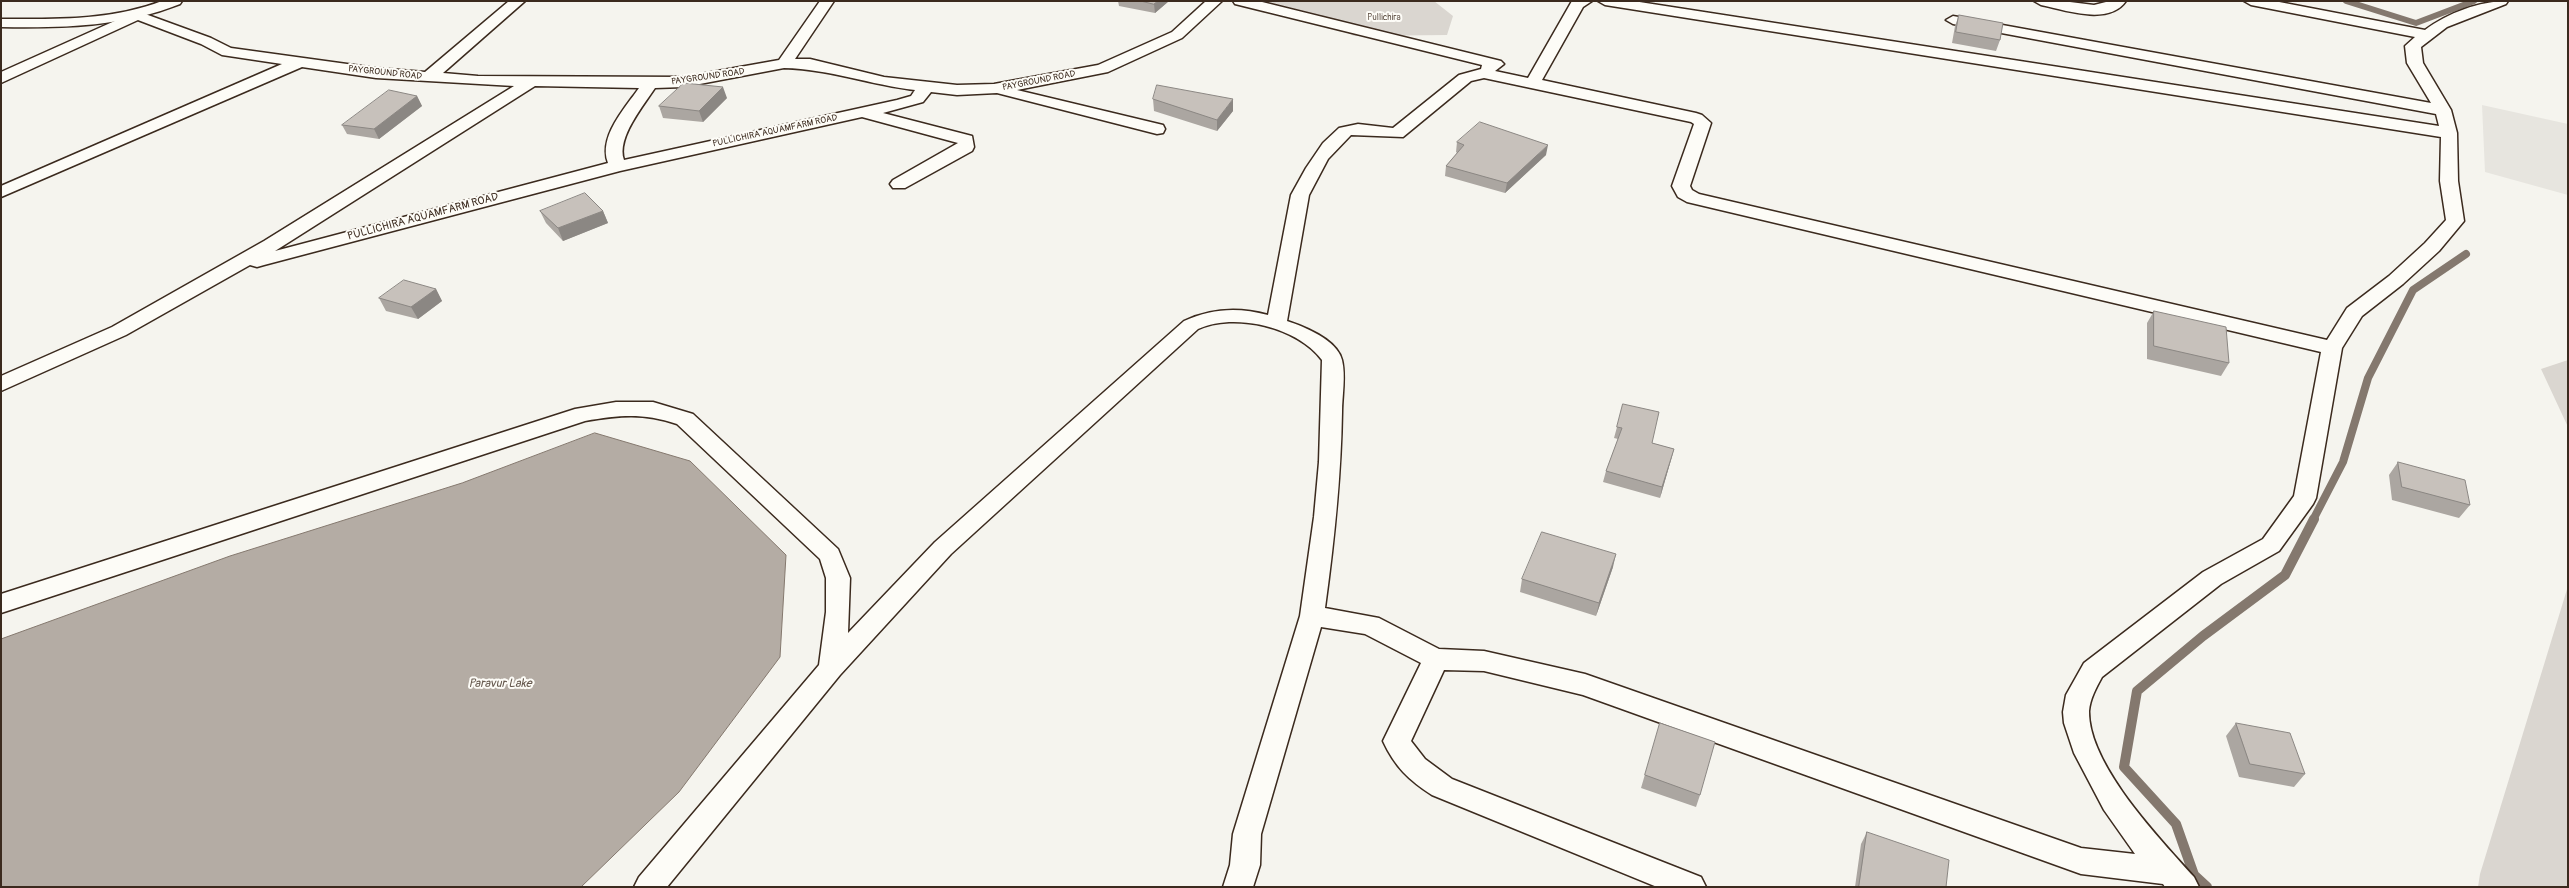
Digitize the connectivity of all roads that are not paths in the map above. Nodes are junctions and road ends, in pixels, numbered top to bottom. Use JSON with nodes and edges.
{"nodes":[{"id":1,"x":175,"y":1,"type":"edge"},
{"id":2,"x":518,"y":1,"type":"edge"},
{"id":3,"x":827,"y":1,"type":"edge"},
{"id":4,"x":1215,"y":1,"type":"edge"},
{"id":5,"x":1240,"y":1,"type":"edge"},
{"id":6,"x":1585,"y":1,"type":"edge"},
{"id":7,"x":1605,"y":1,"type":"edge"},
{"id":8,"x":2041,"y":1,"type":"edge"},
{"id":9,"x":2119,"y":1,"type":"edge"},
{"id":10,"x":2251,"y":1,"type":"edge"},
{"id":11,"x":2501,"y":1,"type":"edge"},
{"id":12,"x":137,"y":15,"type":"junction"},
{"id":13,"x":1953,"y":20,"type":"dead end"},
{"id":14,"x":1,"y":23,"type":"edge"},
{"id":15,"x":2427,"y":35,"type":"junction"},
{"id":16,"x":298,"y":63,"type":"junction"},
{"id":17,"x":784,"y":63,"type":"junction"},
{"id":18,"x":1472,"y":75,"type":"junction"},
{"id":19,"x":429,"y":77,"type":"junction"},
{"id":20,"x":1,"y":78,"type":"edge"},
{"id":21,"x":533,"y":81,"type":"junction"},
{"id":22,"x":1533,"y":82,"type":"junction"},
{"id":23,"x":650,"y":83,"type":"junction"},
{"id":24,"x":926,"y":86,"type":"junction"},
{"id":25,"x":994,"y":89,"type":"junction"},
{"id":26,"x":2443,"y":110,"type":"junction"},
{"id":27,"x":863,"y":112,"type":"junction"},
{"id":28,"x":1157,"y":130,"type":"dead end"},
{"id":29,"x":2449,"y":133,"type":"junction"},
{"id":30,"x":618,"y":166,"type":"junction"},
{"id":31,"x":899,"y":184,"type":"dead end"},
{"id":32,"x":1,"y":192,"type":"edge"},
{"id":33,"x":229,"y":269,"type":"junction"},
{"id":34,"x":1277,"y":324,"type":"junction"},
{"id":35,"x":2332,"y":348,"type":"junction"},
{"id":36,"x":1,"y":384,"type":"edge"},
{"id":37,"x":1,"y":604,"type":"edge"},
{"id":38,"x":1312,"y":616,"type":"junction"},
{"id":39,"x":1436,"y":659,"type":"junction"},
{"id":40,"x":831,"y":668,"type":"junction"},
{"id":41,"x":2177,"y":880,"type":"edge"},
{"id":42,"x":649,"y":887,"type":"edge"},
{"id":43,"x":1238,"y":887,"type":"edge"},
{"id":44,"x":1691,"y":887,"type":"edge"}],
"edges":[{"from":1,"to":12,"type":"street"},
{"from":2,"to":19,"type":"street"},
{"from":3,"to":17,"type":"street"},
{"from":4,"to":25,"type":"street","name":"PAYGROUND ROAD"},
{"from":5,"to":18,"type":"street"},
{"from":6,"to":22,"type":"street"},
{"from":7,"to":29,"type":"street"},
{"from":8,"to":9,"type":"street"},
{"from":10,"to":15,"type":"street"},
{"from":11,"to":15,"type":"street"},
{"from":12,"to":14,"type":"street"},
{"from":12,"to":16,"type":"street","name":"PAYGROUND ROAD"},
{"from":12,"to":20,"type":"street"},
{"from":13,"to":26,"type":"street"},
{"from":15,"to":26,"type":"street"},
{"from":16,"to":19,"type":"street","name":"PAYGROUND ROAD"},
{"from":16,"to":32,"type":"street"},
{"from":17,"to":23,"type":"street","name":"PAYGROUND ROAD"},
{"from":17,"to":24,"type":"street","name":"PAYGROUND ROAD"},
{"from":18,"to":22,"type":"street"},
{"from":18,"to":34,"type":"street"},
{"from":19,"to":21,"type":"street","name":"PAYGROUND ROAD"},
{"from":21,"to":23,"type":"street","name":"PAYGROUND ROAD"},
{"from":21,"to":33,"type":"street","name":"PULLICHIRA AQUAMFARM ROAD"},
{"from":22,"to":35,"type":"street"},
{"from":23,"to":30,"type":"street"},
{"from":24,"to":25,"type":"street","name":"PAYGROUND ROAD"},
{"from":24,"to":27,"type":"street","name":"PULLICHIRA AQUAMFARM ROAD"},
{"from":25,"to":28,"type":"street"},
{"from":26,"to":29,"type":"street"},
{"from":27,"to":30,"type":"street","name":"PULLICHIRA AQUAMFARM ROAD"},
{"from":27,"to":31,"type":"street"},
{"from":29,"to":35,"type":"street"},
{"from":30,"to":33,"type":"street","name":"PULLICHIRA AQUAMFARM ROAD"},
{"from":33,"to":36,"type":"street","name":"PULLICHIRA AQUAMFARM ROAD"},
{"from":34,"to":38,"type":"street"},
{"from":34,"to":40,"type":"street"},
{"from":35,"to":41,"type":"street"},
{"from":37,"to":40,"type":"street"},
{"from":38,"to":39,"type":"street"},
{"from":38,"to":43,"type":"street"},
{"from":39,"to":41,"type":"street"},
{"from":39,"to":44,"type":"street"},
{"from":40,"to":42,"type":"street"}]}
